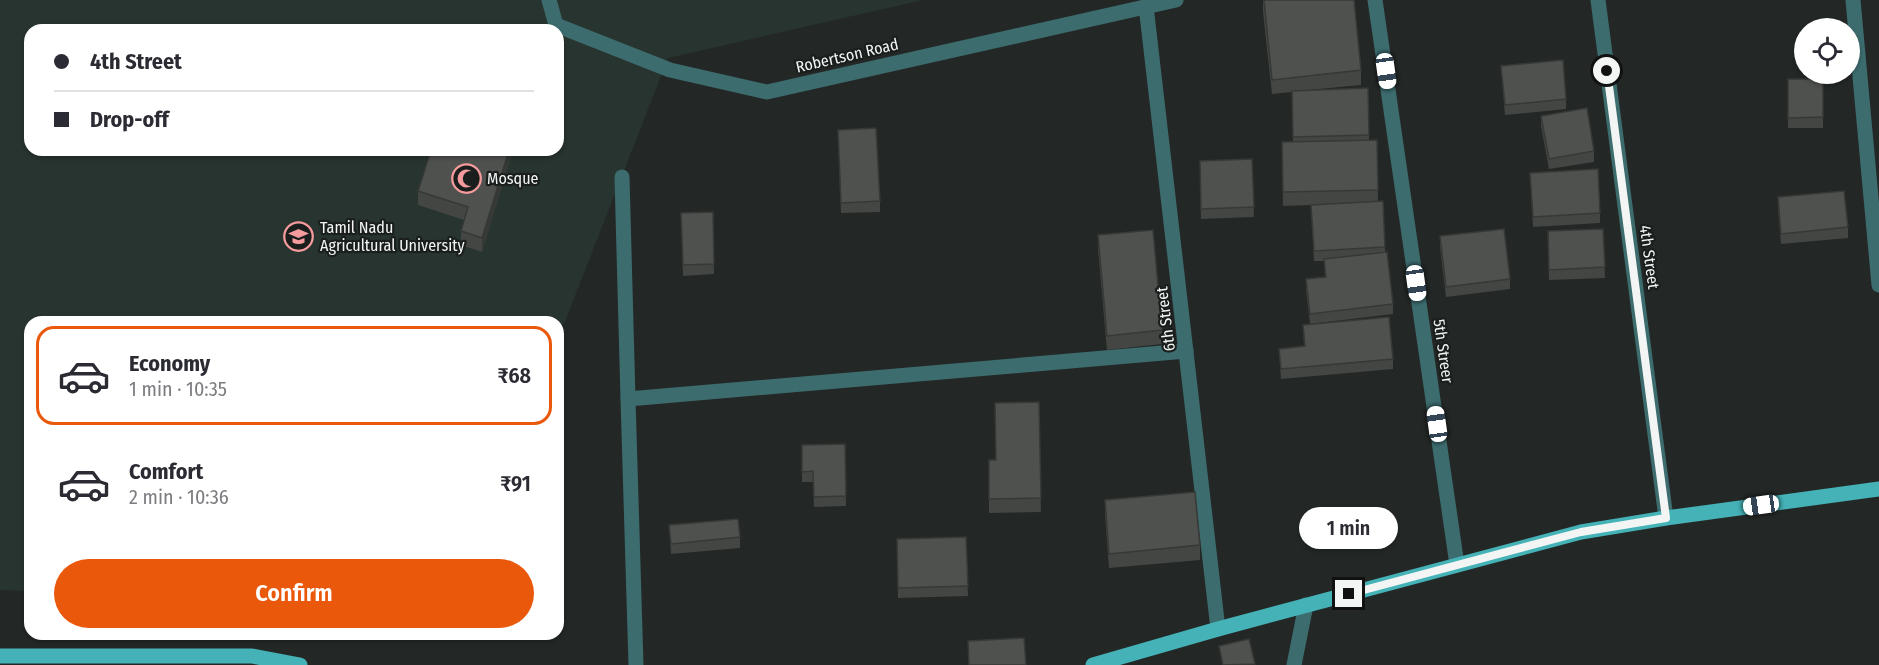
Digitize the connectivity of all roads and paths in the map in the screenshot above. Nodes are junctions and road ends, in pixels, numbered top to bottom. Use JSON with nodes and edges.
{"nodes":[{"id":1,"x":549,"y":0,"type":"edge"},
{"id":2,"x":1176,"y":0,"type":"edge"},
{"id":3,"x":1375,"y":0,"type":"edge"},
{"id":4,"x":1598,"y":0,"type":"edge"},
{"id":5,"x":1853,"y":0,"type":"edge"},
{"id":6,"x":1146,"y":6,"type":"junction"},
{"id":7,"x":556,"y":24,"type":"edge"},
{"id":8,"x":564,"y":28,"type":"edge"},
{"id":9,"x":622,"y":177,"type":"dead end"},
{"id":10,"x":1879,"y":285,"type":"edge"},
{"id":11,"x":1186,"y":351,"type":"junction"},
{"id":12,"x":628,"y":399,"type":"junction"},
{"id":13,"x":1879,"y":489,"type":"edge"},
{"id":14,"x":1666,"y":518,"type":"junction"},
{"id":15,"x":1457,"y":565,"type":"junction"},
{"id":16,"x":1306,"y":606,"type":"junction"},
{"id":17,"x":1218,"y":628,"type":"junction"},
{"id":18,"x":0,"y":656,"type":"edge"},
{"id":19,"x":81,"y":660,"type":"edge"},
{"id":20,"x":300,"y":665,"type":"edge"},
{"id":21,"x":636,"y":665,"type":"edge"},
{"id":22,"x":1093,"y":665,"type":"edge"},
{"id":23,"x":1294,"y":665,"type":"edge"}],
"edges":[{"from":1,"to":7,"type":"street","name":"Robertson Road"},
{"from":2,"to":6,"type":"street","name":"Robertson Road"},
{"from":3,"to":15,"type":"street","name":"5th Streer"},
{"from":4,"to":14,"type":"street","name":"4th Street"},
{"from":5,"to":10,"type":"street"},
{"from":6,"to":8,"type":"street","name":"Robertson Road"},
{"from":6,"to":11,"type":"street","name":"6th Street"},
{"from":9,"to":12,"type":"street"},
{"from":11,"to":12,"type":"street"},
{"from":11,"to":17,"type":"street","name":"6th Street"},
{"from":12,"to":21,"type":"street"},
{"from":13,"to":14,"type":"main road"},
{"from":14,"to":15,"type":"main road"},
{"from":15,"to":16,"type":"main road"},
{"from":16,"to":17,"type":"main road"},
{"from":16,"to":23,"type":"street"},
{"from":17,"to":22,"type":"main road"},
{"from":18,"to":19,"type":"main road"},
{"from":19,"to":20,"type":"main road"}]}
